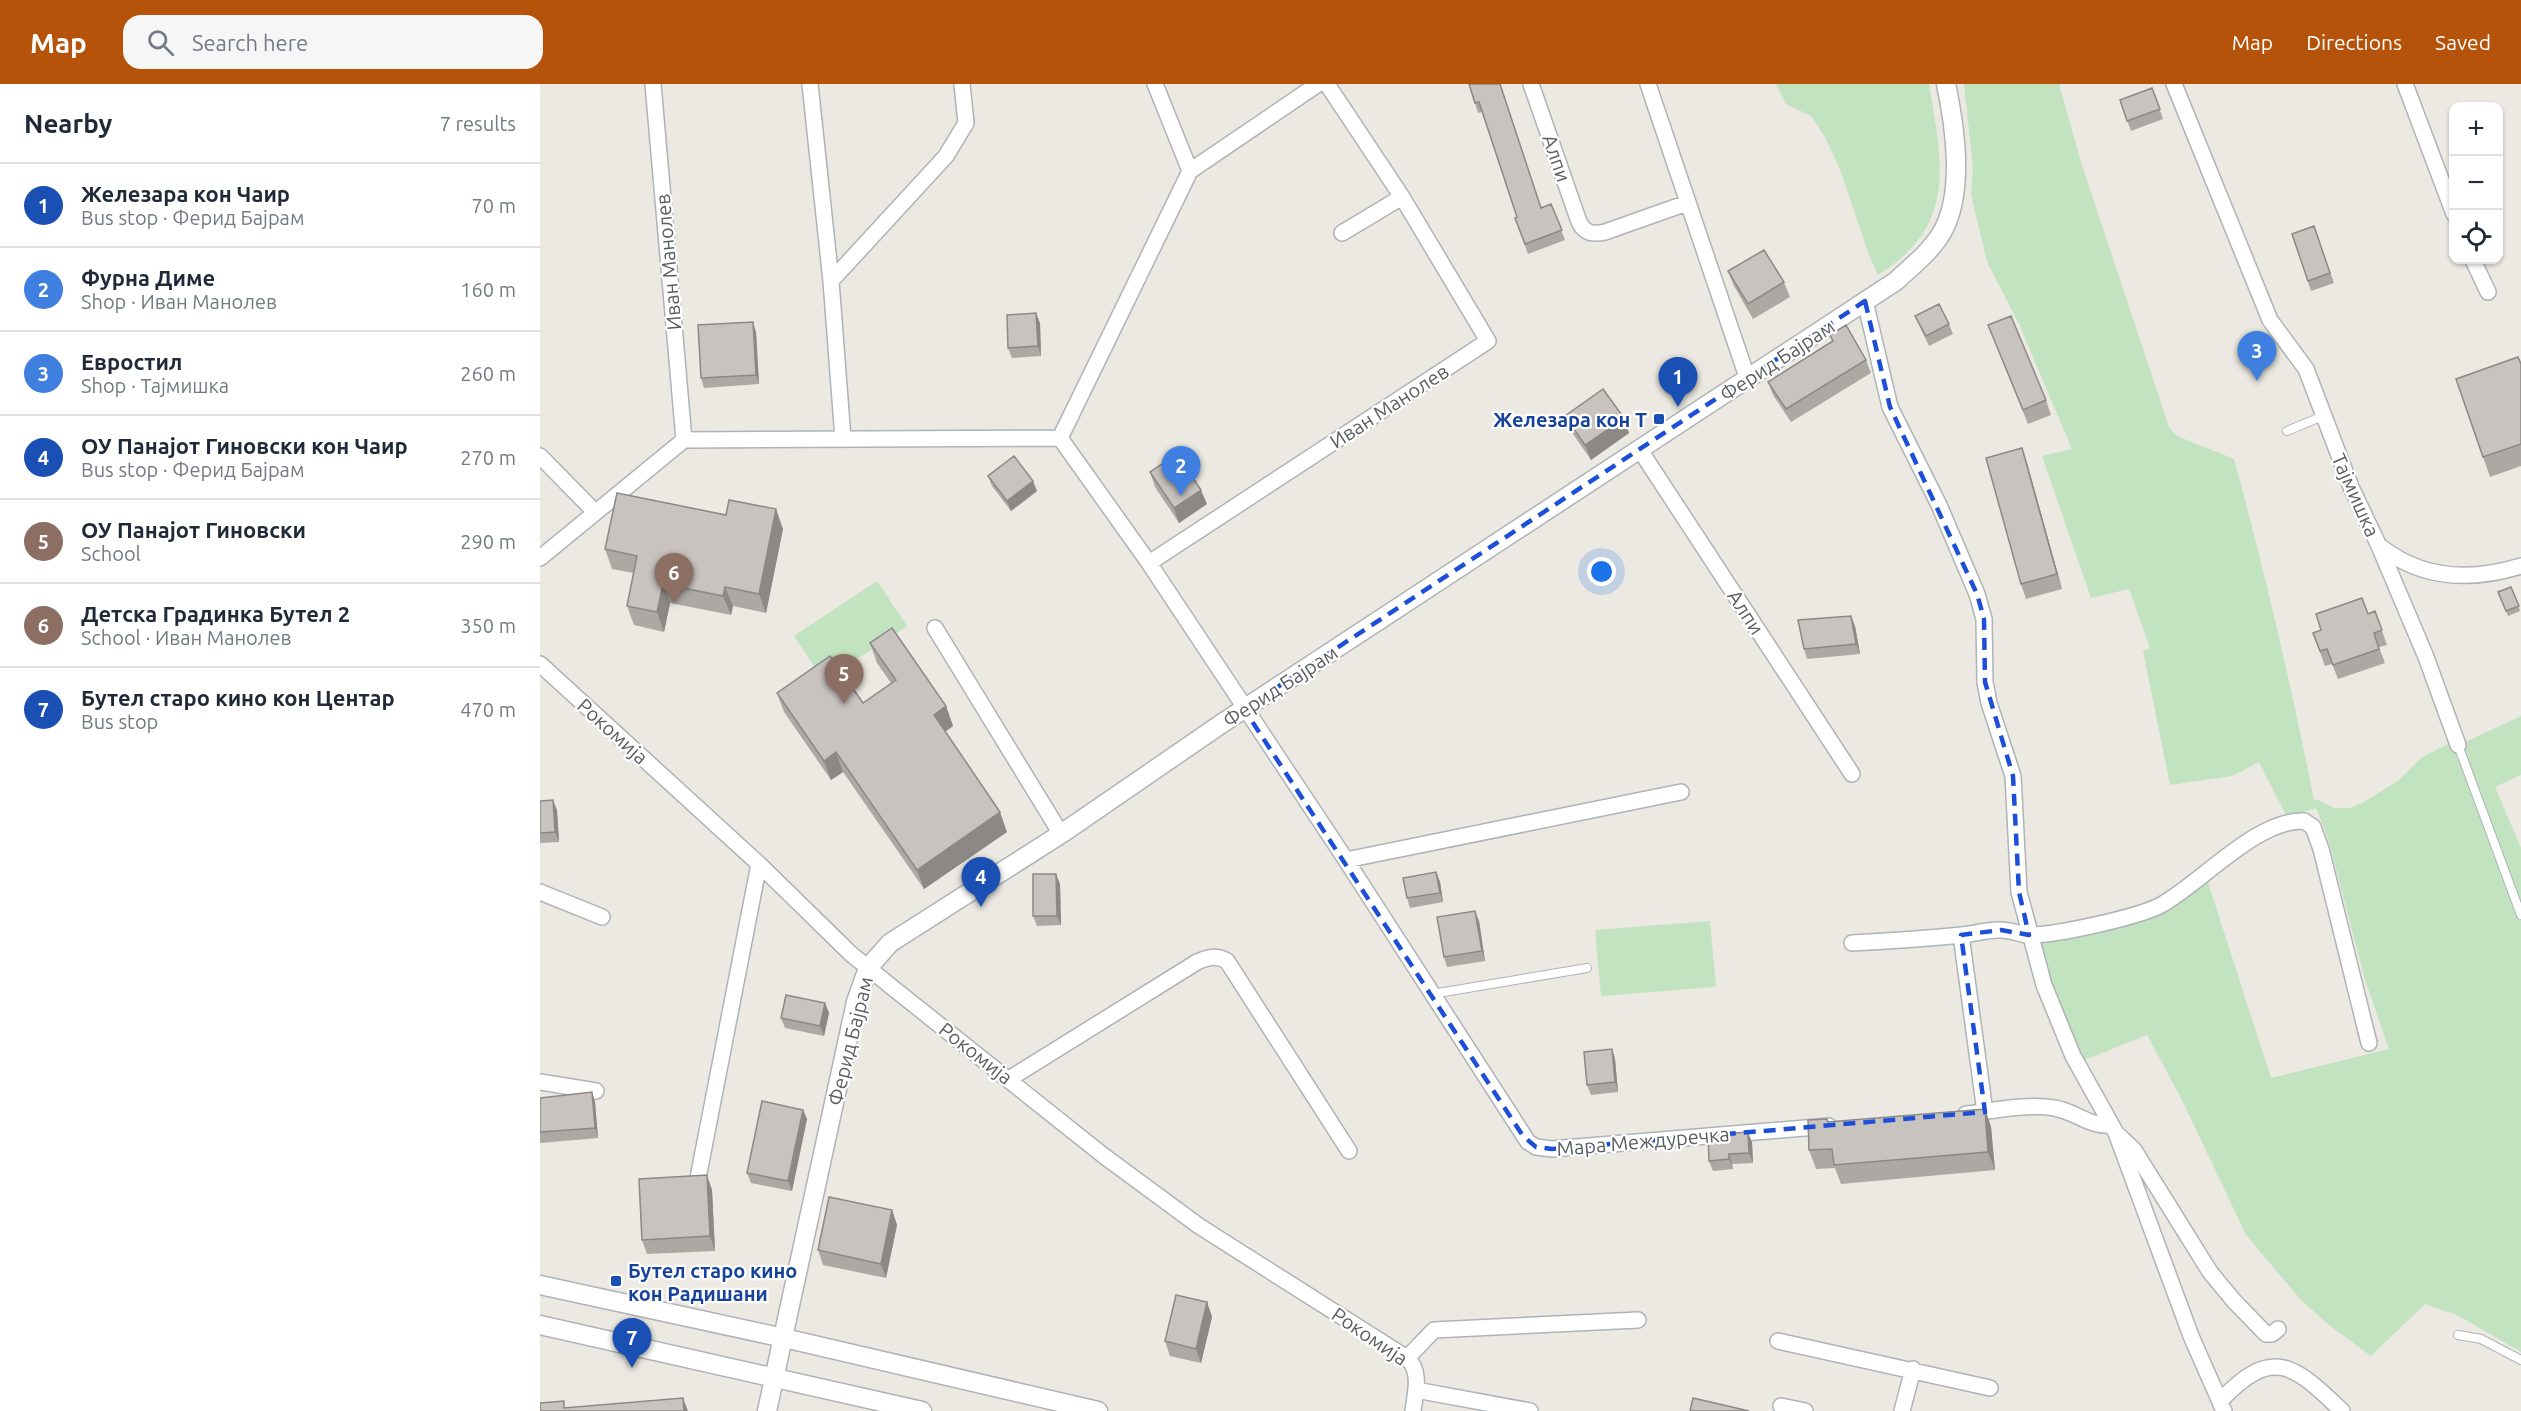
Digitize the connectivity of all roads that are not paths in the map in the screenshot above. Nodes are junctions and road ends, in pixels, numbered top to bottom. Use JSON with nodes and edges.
{"nodes":[{"id":1,"x":653,"y":84,"type":"edge"},
{"id":2,"x":810,"y":84,"type":"edge"},
{"id":3,"x":962,"y":84,"type":"edge"},
{"id":4,"x":1155,"y":84,"type":"edge"},
{"id":5,"x":1318,"y":84,"type":"edge"},
{"id":6,"x":1327,"y":84,"type":"edge"},
{"id":7,"x":1531,"y":84,"type":"edge"},
{"id":8,"x":1648,"y":84,"type":"edge"},
{"id":9,"x":1946,"y":84,"type":"edge"},
{"id":10,"x":2174,"y":84,"type":"edge"},
{"id":11,"x":2405,"y":84,"type":"edge"},
{"id":12,"x":1190,"y":171,"type":"junction"},
{"id":13,"x":1402,"y":197,"type":"junction"},
{"id":14,"x":1687,"y":203,"type":"junction"},
{"id":15,"x":2452,"y":210,"type":"edge"},
{"id":16,"x":1342,"y":233,"type":"dead end"},
{"id":17,"x":2475,"y":264,"type":"edge"},
{"id":18,"x":831,"y":281,"type":"junction"},
{"id":19,"x":2488,"y":292,"type":"dead end"},
{"id":20,"x":1865,"y":301,"type":"junction"},
{"id":21,"x":1748,"y":380,"type":"junction"},
{"id":22,"x":2323,"y":416,"type":"junction"},
{"id":23,"x":2287,"y":431,"type":"dead end"},
{"id":24,"x":1060,"y":438,"type":"junction"},
{"id":25,"x":843,"y":439,"type":"junction"},
{"id":26,"x":684,"y":440,"type":"junction"},
{"id":27,"x":1640,"y":450,"type":"junction"},
{"id":28,"x":540,"y":456,"type":"edge"},
{"id":29,"x":595,"y":512,"type":"junction"},
{"id":30,"x":2379,"y":546,"type":"junction"},
{"id":31,"x":540,"y":558,"type":"edge"},
{"id":32,"x":1149,"y":563,"type":"junction"},
{"id":33,"x":2521,"y":566,"type":"edge"},
{"id":34,"x":935,"y":628,"type":"dead end"},
{"id":35,"x":540,"y":664,"type":"edge"},
{"id":36,"x":1244,"y":709,"type":"junction"},
{"id":37,"x":2458,"y":745,"type":"joint"},
{"id":38,"x":1852,"y":774,"type":"dead end"},
{"id":39,"x":1681,"y":792,"type":"dead end"},
{"id":40,"x":1061,"y":834,"type":"junction"},
{"id":41,"x":1346,"y":860,"type":"junction"},
{"id":42,"x":759,"y":864,"type":"junction"},
{"id":43,"x":540,"y":892,"type":"edge"},
{"id":44,"x":2521,"y":915,"type":"edge"},
{"id":45,"x":602,"y":917,"type":"dead end"},
{"id":46,"x":1961,"y":935,"type":"junction"},
{"id":47,"x":2029,"y":935,"type":"junction"},
{"id":48,"x":1852,"y":944,"type":"dead end"},
{"id":49,"x":868,"y":968,"type":"junction"},
{"id":50,"x":1587,"y":968,"type":"dead end"},
{"id":51,"x":1432,"y":994,"type":"junction"},
{"id":52,"x":2369,"y":1044,"type":"dead end"},
{"id":53,"x":1009,"y":1079,"type":"junction"},
{"id":54,"x":540,"y":1082,"type":"edge"},
{"id":55,"x":596,"y":1091,"type":"dead end"},
{"id":56,"x":1985,"y":1112,"type":"junction"},
{"id":57,"x":1950,"y":1115,"type":"edge"},
{"id":58,"x":1844,"y":1124,"type":"edge"},
{"id":59,"x":2114,"y":1129,"type":"junction"},
{"id":60,"x":1349,"y":1151,"type":"dead end"},
{"id":61,"x":698,"y":1178,"type":"edge"},
{"id":62,"x":540,"y":1285,"type":"edge"},
{"id":63,"x":1638,"y":1320,"type":"dead end"},
{"id":64,"x":540,"y":1325,"type":"edge"},
{"id":65,"x":2278,"y":1329,"type":"dead end"},
{"id":66,"x":2458,"y":1335,"type":"dead end"},
{"id":67,"x":784,"y":1338,"type":"junction"},
{"id":68,"x":1778,"y":1341,"type":"dead end"},
{"id":69,"x":1407,"y":1358,"type":"junction"},
{"id":70,"x":2521,"y":1360,"type":"edge"},
{"id":71,"x":1913,"y":1369,"type":"junction"},
{"id":72,"x":775,"y":1377,"type":"junction"},
{"id":73,"x":1990,"y":1388,"type":"dead end"},
{"id":74,"x":1416,"y":1390,"type":"junction"},
{"id":75,"x":1781,"y":1406,"type":"dead end"},
{"id":76,"x":2222,"y":1406,"type":"edge"},
{"id":77,"x":767,"y":1411,"type":"edge"},
{"id":78,"x":922,"y":1411,"type":"edge"},
{"id":79,"x":1098,"y":1411,"type":"edge"},
{"id":80,"x":1413,"y":1411,"type":"edge"},
{"id":81,"x":1530,"y":1411,"type":"edge"},
{"id":82,"x":1805,"y":1411,"type":"edge"},
{"id":83,"x":1902,"y":1411,"type":"edge"},
{"id":84,"x":2342,"y":1411,"type":"edge"}],
"edges":[{"from":1,"to":26,"type":"street","name":"Иван Манолев"},
{"from":2,"to":18,"type":"street"},
{"from":3,"to":18,"type":"street"},
{"from":4,"to":12,"type":"street"},
{"from":5,"to":12,"type":"street"},
{"from":6,"to":13,"type":"street","name":"Иван Манолев"},
{"from":7,"to":14,"type":"street","name":"Алпи"},
{"from":8,"to":14,"type":"street"},
{"from":9,"to":20,"type":"street","name":"Ферид Бајрам"},
{"from":10,"to":22,"type":"street","name":"Тајмишка"},
{"from":11,"to":15,"type":"street"},
{"from":12,"to":24,"type":"street"},
{"from":13,"to":16,"type":"street"},
{"from":13,"to":32,"type":"street","name":"Иван Манолев"},
{"from":14,"to":21,"type":"street"},
{"from":17,"to":19,"type":"street"},
{"from":18,"to":25,"type":"street"},
{"from":20,"to":21,"type":"street","name":"Ферид Бајрам"},
{"from":20,"to":47,"type":"street"},
{"from":21,"to":27,"type":"street","name":"Ферид Бајрам"},
{"from":22,"to":23,"type":"lane"},
{"from":22,"to":30,"type":"street","name":"Тајмишка"},
{"from":24,"to":25,"type":"street"},
{"from":24,"to":32,"type":"street"},
{"from":25,"to":26,"type":"street"},
{"from":26,"to":29,"type":"street"},
{"from":27,"to":36,"type":"street","name":"Ферид Бајрам"},
{"from":27,"to":38,"type":"street","name":"Алпи"},
{"from":28,"to":29,"type":"street"},
{"from":29,"to":31,"type":"street"},
{"from":30,"to":33,"type":"street"},
{"from":30,"to":37,"type":"street","name":"Тајмишка"},
{"from":32,"to":36,"type":"street"},
{"from":34,"to":40,"type":"street"},
{"from":35,"to":42,"type":"street","name":"Рокомија"},
{"from":36,"to":40,"type":"street","name":"Ферид Бајрам"},
{"from":36,"to":41,"type":"street","name":"Мара Междуречка"},
{"from":37,"to":44,"type":"lane","name":"Тајмишка"},
{"from":39,"to":41,"type":"street"},
{"from":40,"to":49,"type":"street","name":"Ферид Бајрам"},
{"from":41,"to":51,"type":"street","name":"Мара Междуречка"},
{"from":42,"to":49,"type":"street","name":"Рокомија"},
{"from":42,"to":61,"type":"street"},
{"from":43,"to":45,"type":"street"},
{"from":46,"to":47,"type":"street"},
{"from":46,"to":48,"type":"street"},
{"from":46,"to":56,"type":"street"},
{"from":47,"to":52,"type":"street"},
{"from":47,"to":59,"type":"street"},
{"from":49,"to":53,"type":"street","name":"Рокомија"},
{"from":49,"to":67,"type":"street","name":"Ферид Бајрам"},
{"from":50,"to":51,"type":"lane"},
{"from":51,"to":58,"type":"street","name":"Мара Междуречка"},
{"from":53,"to":60,"type":"street"},
{"from":53,"to":69,"type":"street","name":"Рокомија"},
{"from":54,"to":55,"type":"street"},
{"from":56,"to":57,"type":"street"},
{"from":56,"to":59,"type":"street"},
{"from":59,"to":65,"type":"street"},
{"from":59,"to":76,"type":"street"},
{"from":62,"to":67,"type":"street"},
{"from":63,"to":69,"type":"street"},
{"from":64,"to":72,"type":"street"},
{"from":66,"to":70,"type":"lane"},
{"from":67,"to":72,"type":"street","name":"Ферид Бајрам"},
{"from":67,"to":79,"type":"street"},
{"from":68,"to":71,"type":"street"},
{"from":69,"to":74,"type":"street","name":"Рокомија"},
{"from":71,"to":73,"type":"street"},
{"from":71,"to":83,"type":"street"},
{"from":72,"to":77,"type":"street","name":"Ферид Бајрам"},
{"from":72,"to":78,"type":"street"},
{"from":74,"to":80,"type":"street","name":"Рокомија"},
{"from":74,"to":81,"type":"street"},
{"from":75,"to":82,"type":"street"},
{"from":76,"to":84,"type":"street"}]}
